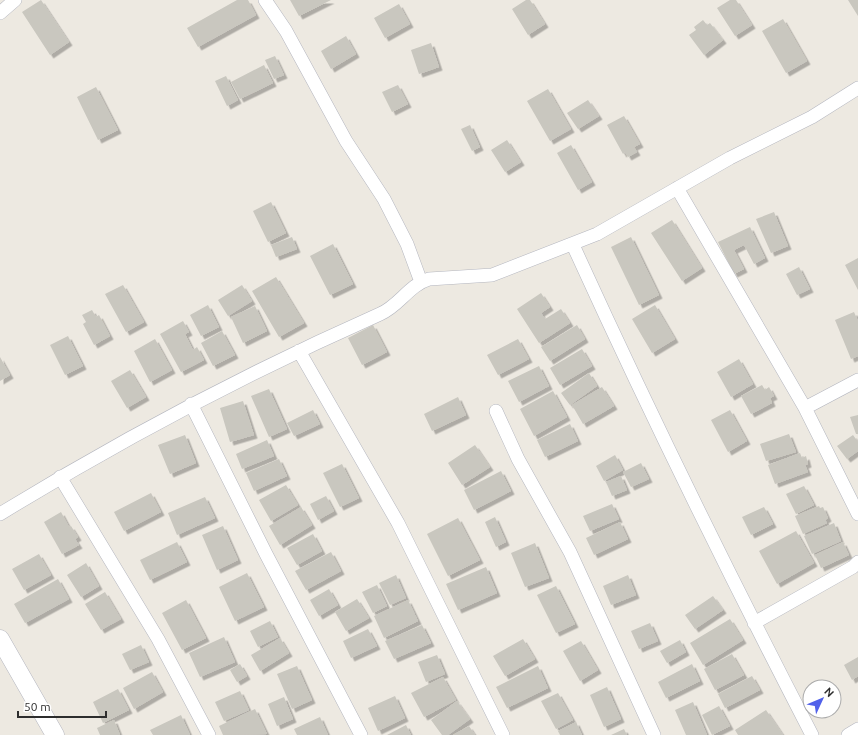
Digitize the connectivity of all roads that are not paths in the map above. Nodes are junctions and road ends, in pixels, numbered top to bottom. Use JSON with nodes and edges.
{"nodes":[{"id":1,"x":15,"y":0,"type":"edge"},
{"id":2,"x":264,"y":0,"type":"edge"},
{"id":3,"x":0,"y":12,"type":"edge"},
{"id":4,"x":858,"y":88,"type":"edge"},
{"id":5,"x":677,"y":188,"type":"junction"},
{"id":6,"x":573,"y":245,"type":"junction"},
{"id":7,"x":421,"y":282,"type":"junction"},
{"id":8,"x":299,"y":351,"type":"junction"},
{"id":9,"x":858,"y":380,"type":"edge"},
{"id":10,"x":191,"y":404,"type":"junction"},
{"id":11,"x":805,"y":408,"type":"junction"},
{"id":12,"x":496,"y":411,"type":"dead end"},
{"id":13,"x":60,"y":478,"type":"junction"},
{"id":14,"x":0,"y":514,"type":"edge"},
{"id":15,"x":858,"y":514,"type":"edge"},
{"id":16,"x":858,"y":562,"type":"edge"},
{"id":17,"x":754,"y":623,"type":"junction"},
{"id":18,"x":0,"y":639,"type":"edge"},
{"id":19,"x":858,"y":729,"type":"edge"},
{"id":20,"x":55,"y":735,"type":"edge"},
{"id":21,"x":209,"y":735,"type":"edge"},
{"id":22,"x":360,"y":735,"type":"edge"},
{"id":23,"x":503,"y":735,"type":"edge"},
{"id":24,"x":654,"y":735,"type":"edge"},
{"id":25,"x":812,"y":735,"type":"edge"},
{"id":26,"x":848,"y":735,"type":"edge"}],
"edges":[{"from":1,"to":3,"type":"street"},
{"from":2,"to":7,"type":"street"},
{"from":4,"to":5,"type":"street"},
{"from":5,"to":6,"type":"street"},
{"from":5,"to":11,"type":"street"},
{"from":6,"to":7,"type":"street"},
{"from":6,"to":17,"type":"street"},
{"from":7,"to":8,"type":"street"},
{"from":8,"to":10,"type":"street"},
{"from":8,"to":23,"type":"street"},
{"from":9,"to":11,"type":"street"},
{"from":10,"to":13,"type":"street"},
{"from":10,"to":22,"type":"street"},
{"from":11,"to":15,"type":"street"},
{"from":12,"to":24,"type":"street"},
{"from":13,"to":14,"type":"street"},
{"from":13,"to":21,"type":"street"},
{"from":16,"to":17,"type":"street"},
{"from":17,"to":25,"type":"street"},
{"from":18,"to":20,"type":"street"},
{"from":19,"to":26,"type":"street"}]}
